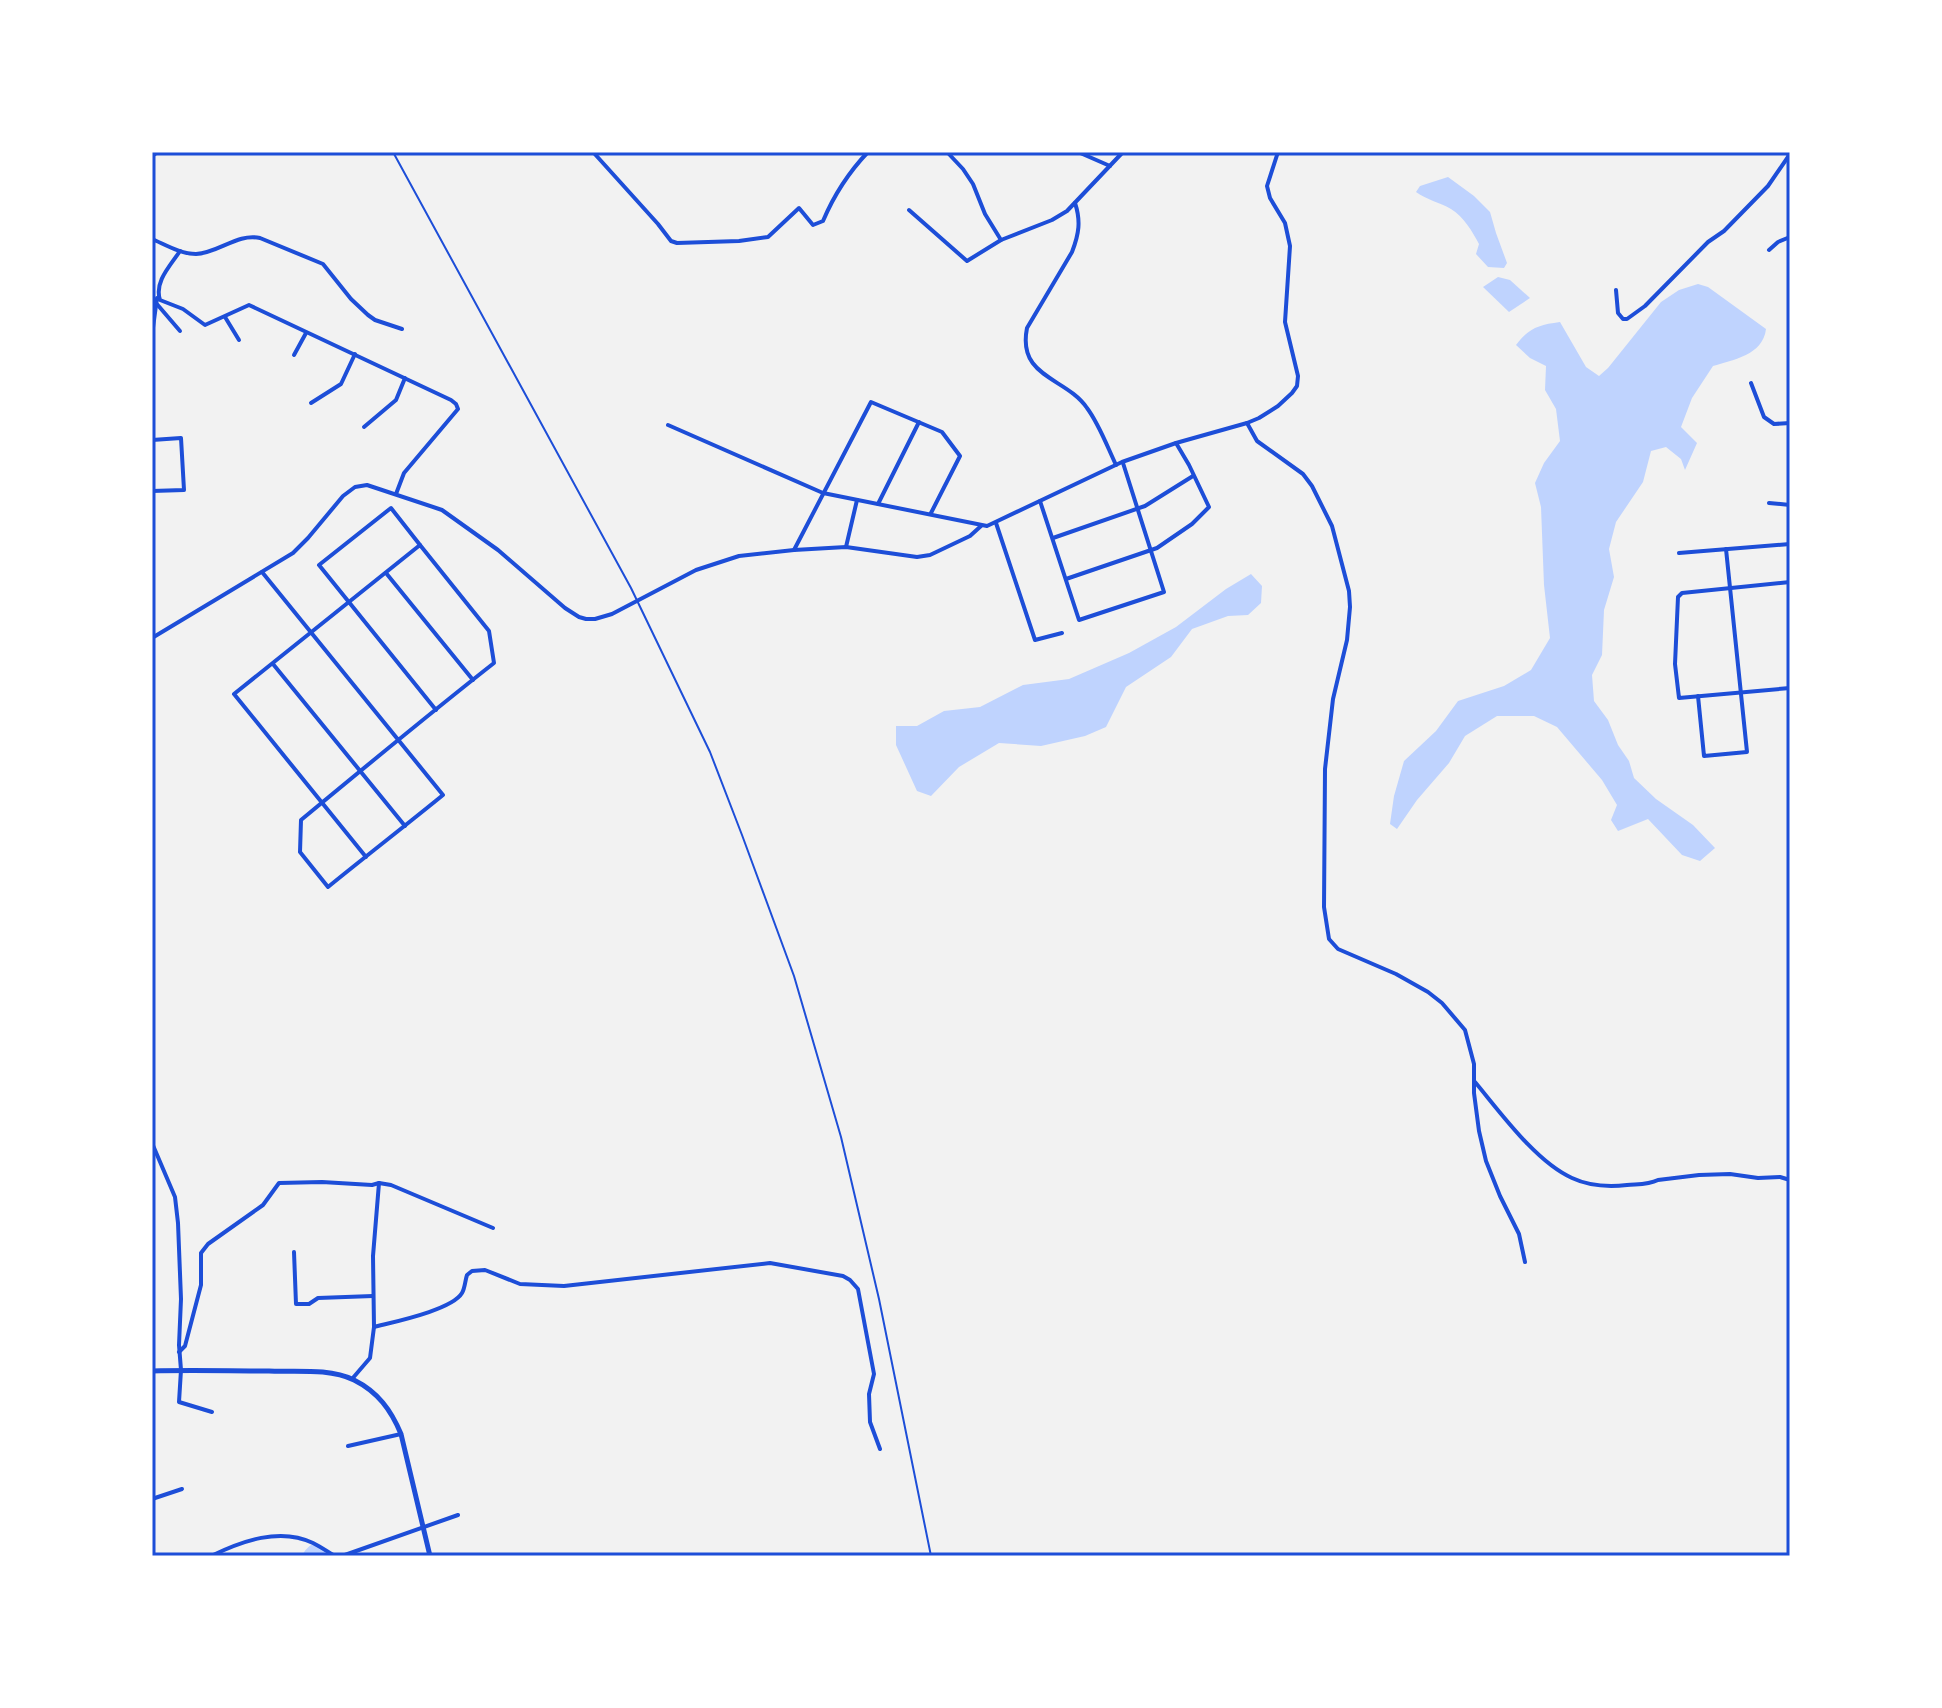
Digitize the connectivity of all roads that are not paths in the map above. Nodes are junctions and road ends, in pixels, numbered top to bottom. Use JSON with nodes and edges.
{"nodes":[{"id":1,"x":393,"y":152,"type":"edge"},
{"id":2,"x":593,"y":152,"type":"edge"},
{"id":3,"x":868,"y":152,"type":"edge"},
{"id":4,"x":947,"y":152,"type":"edge"},
{"id":5,"x":1078,"y":152,"type":"edge"},
{"id":6,"x":1123,"y":152,"type":"edge"},
{"id":7,"x":1278,"y":152,"type":"edge"},
{"id":8,"x":1790,"y":154,"type":"edge"},
{"id":9,"x":1110,"y":166,"type":"junction"},
{"id":10,"x":1075,"y":203,"type":"junction"},
{"id":11,"x":909,"y":210,"type":"dead end"},
{"id":12,"x":1790,"y":237,"type":"edge"},
{"id":13,"x":152,"y":239,"type":"edge"},
{"id":14,"x":1001,"y":240,"type":"junction"},
{"id":15,"x":1769,"y":250,"type":"dead end"},
{"id":16,"x":180,"y":251,"type":"junction"},
{"id":17,"x":1616,"y":290,"type":"dead end"},
{"id":18,"x":158,"y":296,"type":"junction"},
{"id":19,"x":156,"y":303,"type":"junction"},
{"id":20,"x":225,"y":317,"type":"junction"},
{"id":21,"x":402,"y":329,"type":"dead end"},
{"id":22,"x":180,"y":331,"type":"dead end"},
{"id":23,"x":306,"y":332,"type":"junction"},
{"id":24,"x":152,"y":335,"type":"edge"},
{"id":25,"x":239,"y":340,"type":"dead end"},
{"id":26,"x":355,"y":354,"type":"junction"},
{"id":27,"x":294,"y":355,"type":"dead end"},
{"id":28,"x":405,"y":377,"type":"junction"},
{"id":29,"x":1751,"y":383,"type":"dead end"},
{"id":30,"x":311,"y":403,"type":"dead end"},
{"id":31,"x":919,"y":422,"type":"junction"},
{"id":32,"x":1247,"y":423,"type":"junction"},
{"id":33,"x":1790,"y":423,"type":"edge"},
{"id":34,"x":668,"y":425,"type":"dead end"},
{"id":35,"x":364,"y":427,"type":"dead end"},
{"id":36,"x":152,"y":440,"type":"edge"},
{"id":37,"x":1176,"y":443,"type":"junction"},
{"id":38,"x":1122,"y":462,"type":"junction"},
{"id":39,"x":1116,"y":465,"type":"junction"},
{"id":40,"x":1194,"y":475,"type":"junction"},
{"id":41,"x":152,"y":491,"type":"edge"},
{"id":42,"x":823,"y":493,"type":"junction"},
{"id":43,"x":396,"y":495,"type":"junction"},
{"id":44,"x":857,"y":500,"type":"junction"},
{"id":45,"x":1040,"y":501,"type":"junction"},
{"id":46,"x":1769,"y":503,"type":"dead end"},
{"id":47,"x":878,"y":504,"type":"junction"},
{"id":48,"x":1790,"y":505,"type":"edge"},
{"id":49,"x":1138,"y":509,"type":"junction"},
{"id":50,"x":930,"y":514,"type":"junction"},
{"id":51,"x":996,"y":523,"type":"junction"},
{"id":52,"x":981,"y":526,"type":"junction"},
{"id":53,"x":1053,"y":538,"type":"junction"},
{"id":54,"x":1790,"y":544,"type":"edge"},
{"id":55,"x":420,"y":545,"type":"junction"},
{"id":56,"x":846,"y":547,"type":"junction"},
{"id":57,"x":1726,"y":549,"type":"junction"},
{"id":58,"x":794,"y":550,"type":"junction"},
{"id":59,"x":1151,"y":550,"type":"junction"},
{"id":60,"x":1679,"y":553,"type":"dead end"},
{"id":61,"x":262,"y":572,"type":"junction"},
{"id":62,"x":386,"y":572,"type":"junction"},
{"id":63,"x":1066,"y":579,"type":"junction"},
{"id":64,"x":1790,"y":583,"type":"edge"},
{"id":65,"x":1730,"y":589,"type":"junction"},
{"id":66,"x":349,"y":602,"type":"junction"},
{"id":67,"x":311,"y":633,"type":"junction"},
{"id":68,"x":1062,"y":633,"type":"dead end"},
{"id":69,"x":152,"y":638,"type":"edge"},
{"id":70,"x":272,"y":663,"type":"junction"},
{"id":71,"x":473,"y":680,"type":"junction"},
{"id":72,"x":1790,"y":688,"type":"edge"},
{"id":73,"x":1742,"y":692,"type":"junction"},
{"id":74,"x":1698,"y":696,"type":"junction"},
{"id":75,"x":436,"y":710,"type":"junction"},
{"id":76,"x":399,"y":740,"type":"junction"},
{"id":77,"x":360,"y":771,"type":"junction"},
{"id":78,"x":322,"y":803,"type":"junction"},
{"id":79,"x":405,"y":826,"type":"junction"},
{"id":80,"x":366,"y":857,"type":"junction"},
{"id":81,"x":1473,"y":1080,"type":"junction"},
{"id":82,"x":152,"y":1143,"type":"edge"},
{"id":83,"x":1790,"y":1180,"type":"edge"},
{"id":84,"x":379,"y":1183,"type":"junction"},
{"id":85,"x":493,"y":1228,"type":"dead end"},
{"id":86,"x":294,"y":1252,"type":"dead end"},
{"id":87,"x":1525,"y":1262,"type":"dead end"},
{"id":88,"x":373,"y":1296,"type":"junction"},
{"id":89,"x":374,"y":1327,"type":"junction"},
{"id":90,"x":179,"y":1352,"type":"junction"},
{"id":91,"x":181,"y":1370,"type":"junction"},
{"id":92,"x":152,"y":1371,"type":"edge"},
{"id":93,"x":352,"y":1379,"type":"junction"},
{"id":94,"x":212,"y":1412,"type":"dead end"},
{"id":95,"x":401,"y":1434,"type":"junction"},
{"id":96,"x":348,"y":1446,"type":"dead end"},
{"id":97,"x":880,"y":1449,"type":"dead end"},
{"id":98,"x":182,"y":1489,"type":"dead end"},
{"id":99,"x":152,"y":1499,"type":"edge"},
{"id":100,"x":458,"y":1515,"type":"dead end"},
{"id":101,"x":424,"y":1527,"type":"junction"},
{"id":102,"x":211,"y":1556,"type":"edge"},
{"id":103,"x":335,"y":1556,"type":"edge"},
{"id":104,"x":342,"y":1556,"type":"edge"},
{"id":105,"x":430,"y":1556,"type":"edge"},
{"id":106,"x":931,"y":1556,"type":"edge"}],
"edges":[{"from":1,"to":106,"type":"lane"},
{"from":2,"to":3,"type":"street"},
{"from":4,"to":14,"type":"street"},
{"from":5,"to":9,"type":"street"},
{"from":6,"to":9,"type":"street"},
{"from":7,"to":32,"type":"street"},
{"from":8,"to":17,"type":"street"},
{"from":9,"to":10,"type":"street"},
{"from":10,"to":14,"type":"street"},
{"from":10,"to":39,"type":"street"},
{"from":11,"to":14,"type":"street"},
{"from":12,"to":15,"type":"street"},
{"from":13,"to":16,"type":"street"},
{"from":16,"to":18,"type":"street"},
{"from":16,"to":21,"type":"street"},
{"from":18,"to":19,"type":"street"},
{"from":18,"to":20,"type":"street"},
{"from":19,"to":22,"type":"street"},
{"from":19,"to":24,"type":"street"},
{"from":20,"to":23,"type":"street"},
{"from":20,"to":25,"type":"street"},
{"from":23,"to":26,"type":"street"},
{"from":23,"to":27,"type":"street"},
{"from":26,"to":28,"type":"street"},
{"from":26,"to":30,"type":"street"},
{"from":28,"to":35,"type":"street"},
{"from":28,"to":43,"type":"street"},
{"from":29,"to":33,"type":"street"},
{"from":31,"to":42,"type":"street"},
{"from":31,"to":47,"type":"street"},
{"from":31,"to":50,"type":"street"},
{"from":32,"to":37,"type":"street"},
{"from":32,"to":81,"type":"street"},
{"from":34,"to":42,"type":"street"},
{"from":36,"to":41,"type":"street"},
{"from":37,"to":38,"type":"street"},
{"from":37,"to":40,"type":"street"},
{"from":38,"to":39,"type":"street"},
{"from":38,"to":49,"type":"street"},
{"from":39,"to":45,"type":"street"},
{"from":40,"to":49,"type":"street"},
{"from":40,"to":59,"type":"street"},
{"from":42,"to":44,"type":"street"},
{"from":42,"to":58,"type":"street"},
{"from":43,"to":58,"type":"street"},
{"from":43,"to":61,"type":"street"},
{"from":44,"to":47,"type":"street"},
{"from":44,"to":56,"type":"street"},
{"from":45,"to":51,"type":"street"},
{"from":45,"to":53,"type":"street"},
{"from":46,"to":48,"type":"street"},
{"from":47,"to":50,"type":"street"},
{"from":49,"to":53,"type":"street"},
{"from":49,"to":59,"type":"street"},
{"from":50,"to":52,"type":"street"},
{"from":51,"to":52,"type":"street"},
{"from":51,"to":68,"type":"street"},
{"from":52,"to":56,"type":"street"},
{"from":53,"to":63,"type":"street"},
{"from":54,"to":57,"type":"street"},
{"from":55,"to":62,"type":"street"},
{"from":55,"to":66,"type":"street"},
{"from":55,"to":71,"type":"street"},
{"from":56,"to":58,"type":"street"},
{"from":57,"to":60,"type":"street"},
{"from":57,"to":65,"type":"street"},
{"from":59,"to":63,"type":"street"},
{"from":59,"to":63,"type":"street"},
{"from":61,"to":67,"type":"street"},
{"from":61,"to":69,"type":"street"},
{"from":62,"to":66,"type":"street"},
{"from":62,"to":71,"type":"street"},
{"from":64,"to":65,"type":"street"},
{"from":65,"to":73,"type":"street"},
{"from":65,"to":74,"type":"street"},
{"from":66,"to":67,"type":"street"},
{"from":66,"to":75,"type":"street"},
{"from":67,"to":70,"type":"street"},
{"from":67,"to":76,"type":"street"},
{"from":70,"to":77,"type":"street"},
{"from":70,"to":78,"type":"street"},
{"from":71,"to":75,"type":"street"},
{"from":72,"to":73,"type":"street"},
{"from":73,"to":74,"type":"street"},
{"from":73,"to":74,"type":"street"},
{"from":75,"to":76,"type":"street"},
{"from":76,"to":77,"type":"street"},
{"from":76,"to":79,"type":"street"},
{"from":77,"to":78,"type":"street"},
{"from":77,"to":79,"type":"street"},
{"from":78,"to":80,"type":"street"},
{"from":78,"to":80,"type":"street"},
{"from":79,"to":80,"type":"street"},
{"from":81,"to":83,"type":"street"},
{"from":81,"to":87,"type":"street"},
{"from":82,"to":90,"type":"street"},
{"from":84,"to":85,"type":"street"},
{"from":84,"to":88,"type":"street"},
{"from":84,"to":90,"type":"street"},
{"from":86,"to":88,"type":"street"},
{"from":88,"to":89,"type":"street"},
{"from":89,"to":93,"type":"street"},
{"from":89,"to":97,"type":"street"},
{"from":90,"to":91,"type":"street"},
{"from":91,"to":92,"type":"street"},
{"from":91,"to":93,"type":"street"},
{"from":91,"to":94,"type":"street"},
{"from":93,"to":95,"type":"street"},
{"from":95,"to":96,"type":"street"},
{"from":95,"to":101,"type":"street"},
{"from":98,"to":99,"type":"street"},
{"from":100,"to":101,"type":"street"},
{"from":101,"to":104,"type":"street"},
{"from":101,"to":105,"type":"street"},
{"from":102,"to":103,"type":"street"}]}
